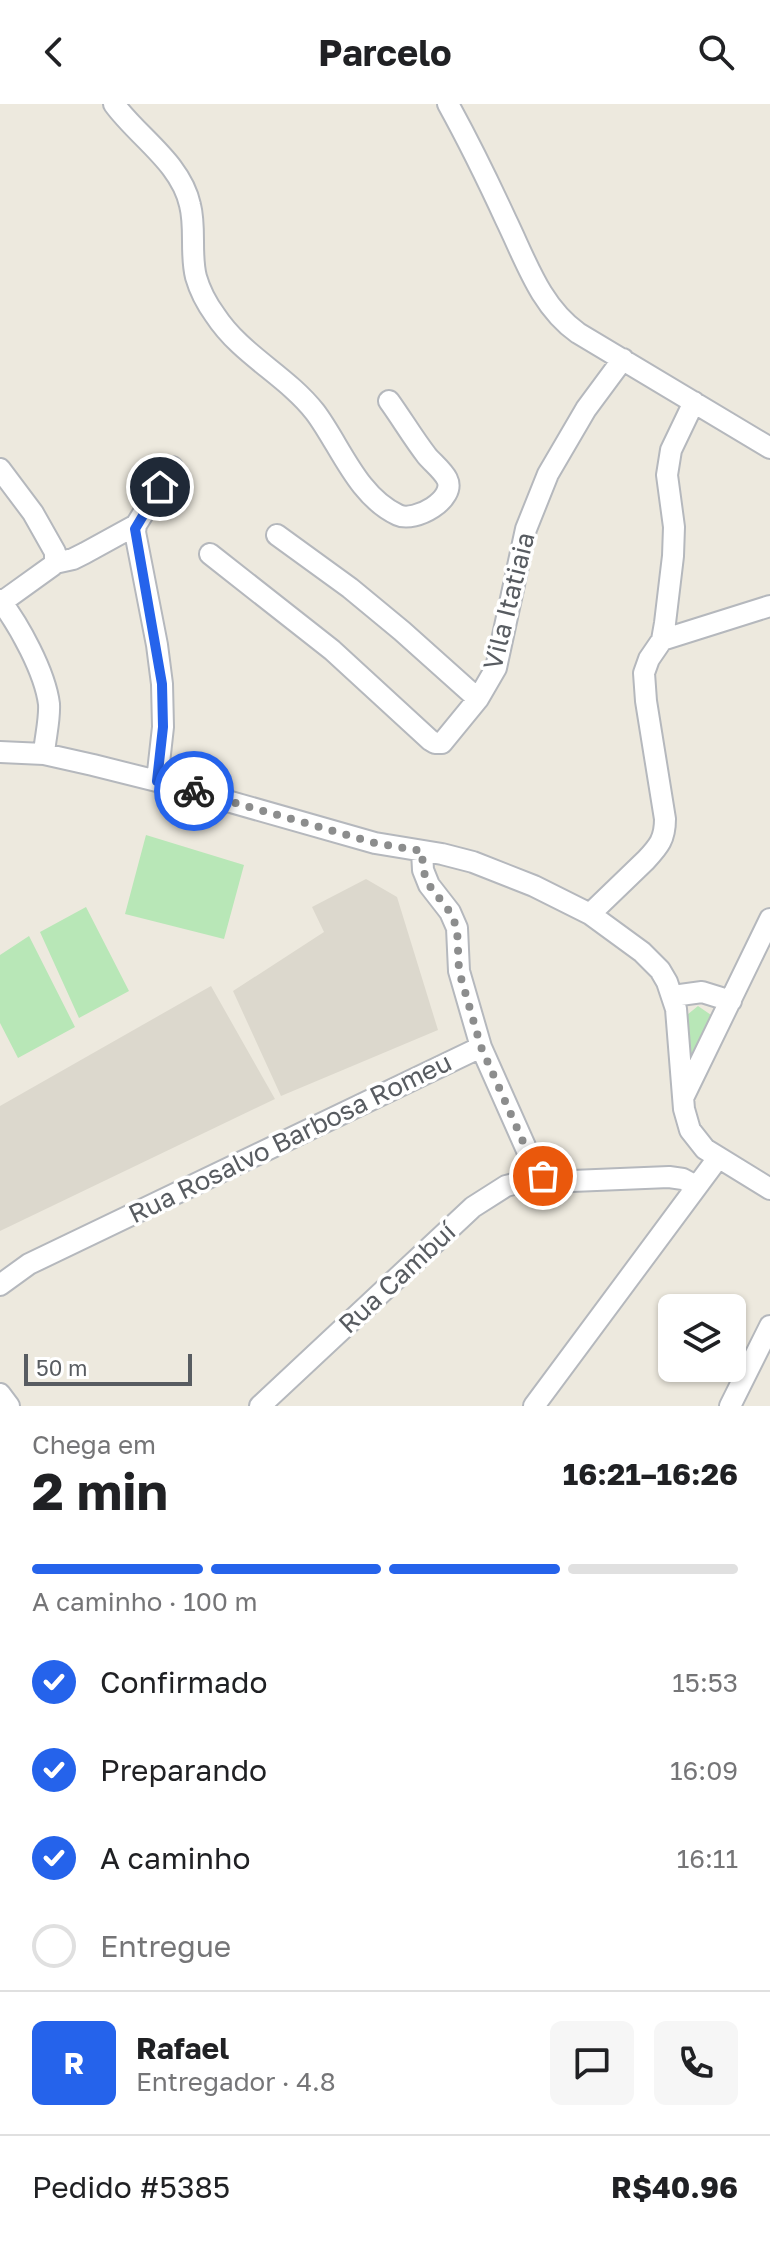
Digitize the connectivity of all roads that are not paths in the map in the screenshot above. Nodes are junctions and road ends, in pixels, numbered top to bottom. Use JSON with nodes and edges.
{"nodes":[{"id":1,"x":114,"y":104,"type":"edge"},
{"id":2,"x":448,"y":104,"type":"edge"},
{"id":3,"x":623,"y":359,"type":"junction"},
{"id":4,"x":389,"y":401,"type":"dead end"},
{"id":5,"x":694,"y":402,"type":"junction"},
{"id":6,"x":770,"y":448,"type":"edge"},
{"id":7,"x":172,"y":467,"type":"dead end"},
{"id":8,"x":0,"y":469,"type":"edge"},
{"id":9,"x":136,"y":525,"type":"junction"},
{"id":10,"x":277,"y":535,"type":"dead end"},
{"id":11,"x":210,"y":554,"type":"dead end"},
{"id":12,"x":55,"y":563,"type":"junction"},
{"id":13,"x":1,"y":601,"type":"edge"},
{"id":14,"x":770,"y":606,"type":"edge"},
{"id":15,"x":662,"y":640,"type":"junction"},
{"id":16,"x":478,"y":699,"type":"junction"},
{"id":17,"x":0,"y":752,"type":"edge"},
{"id":18,"x":44,"y":754,"type":"junction"},
{"id":19,"x":157,"y":781,"type":"junction"},
{"id":20,"x":422,"y":851,"type":"junction"},
{"id":21,"x":590,"y":914,"type":"junction"},
{"id":22,"x":770,"y":919,"type":"edge"},
{"id":23,"x":673,"y":996,"type":"junction"},
{"id":24,"x":731,"y":1001,"type":"junction"},
{"id":25,"x":481,"y":1047,"type":"junction"},
{"id":26,"x":684,"y":1096,"type":"junction"},
{"id":27,"x":718,"y":1158,"type":"junction"},
{"id":28,"x":547,"y":1171,"type":"junction"},
{"id":29,"x":696,"y":1186,"type":"junction"},
{"id":30,"x":770,"y":1189,"type":"edge"},
{"id":31,"x":0,"y":1285,"type":"edge"},
{"id":32,"x":770,"y":1326,"type":"edge"},
{"id":33,"x":0,"y":1394,"type":"edge"},
{"id":34,"x":9,"y":1406,"type":"edge"},
{"id":35,"x":260,"y":1406,"type":"edge"},
{"id":36,"x":534,"y":1406,"type":"edge"},
{"id":37,"x":730,"y":1406,"type":"edge"}],
"edges":[{"from":1,"to":4,"type":"street"},
{"from":2,"to":3,"type":"street"},
{"from":3,"to":5,"type":"street"},
{"from":3,"to":16,"type":"street","name":"Vila Itatiaia"},
{"from":5,"to":6,"type":"street"},
{"from":5,"to":15,"type":"street"},
{"from":7,"to":9,"type":"street"},
{"from":8,"to":12,"type":"street"},
{"from":9,"to":12,"type":"street"},
{"from":9,"to":19,"type":"street"},
{"from":10,"to":16,"type":"street"},
{"from":11,"to":16,"type":"street","name":"Vila Itatiaia"},
{"from":12,"to":13,"type":"street"},
{"from":13,"to":18,"type":"street"},
{"from":14,"to":15,"type":"street"},
{"from":15,"to":21,"type":"street"},
{"from":17,"to":18,"type":"street"},
{"from":18,"to":19,"type":"street"},
{"from":19,"to":20,"type":"street"},
{"from":20,"to":21,"type":"street"},
{"from":20,"to":25,"type":"street","name":"Rua Rosalvo Barbosa Romeu"},
{"from":21,"to":23,"type":"street"},
{"from":22,"to":24,"type":"street"},
{"from":23,"to":24,"type":"street"},
{"from":23,"to":26,"type":"street"},
{"from":24,"to":26,"type":"street"},
{"from":25,"to":28,"type":"street"},
{"from":25,"to":31,"type":"street","name":"Rua Rosalvo Barbosa Romeu"},
{"from":26,"to":27,"type":"street"},
{"from":27,"to":29,"type":"street"},
{"from":27,"to":30,"type":"street"},
{"from":28,"to":29,"type":"street"},
{"from":28,"to":35,"type":"street","name":"Rua Cambuí"},
{"from":29,"to":36,"type":"street"},
{"from":32,"to":37,"type":"street"},
{"from":33,"to":34,"type":"street"}]}
